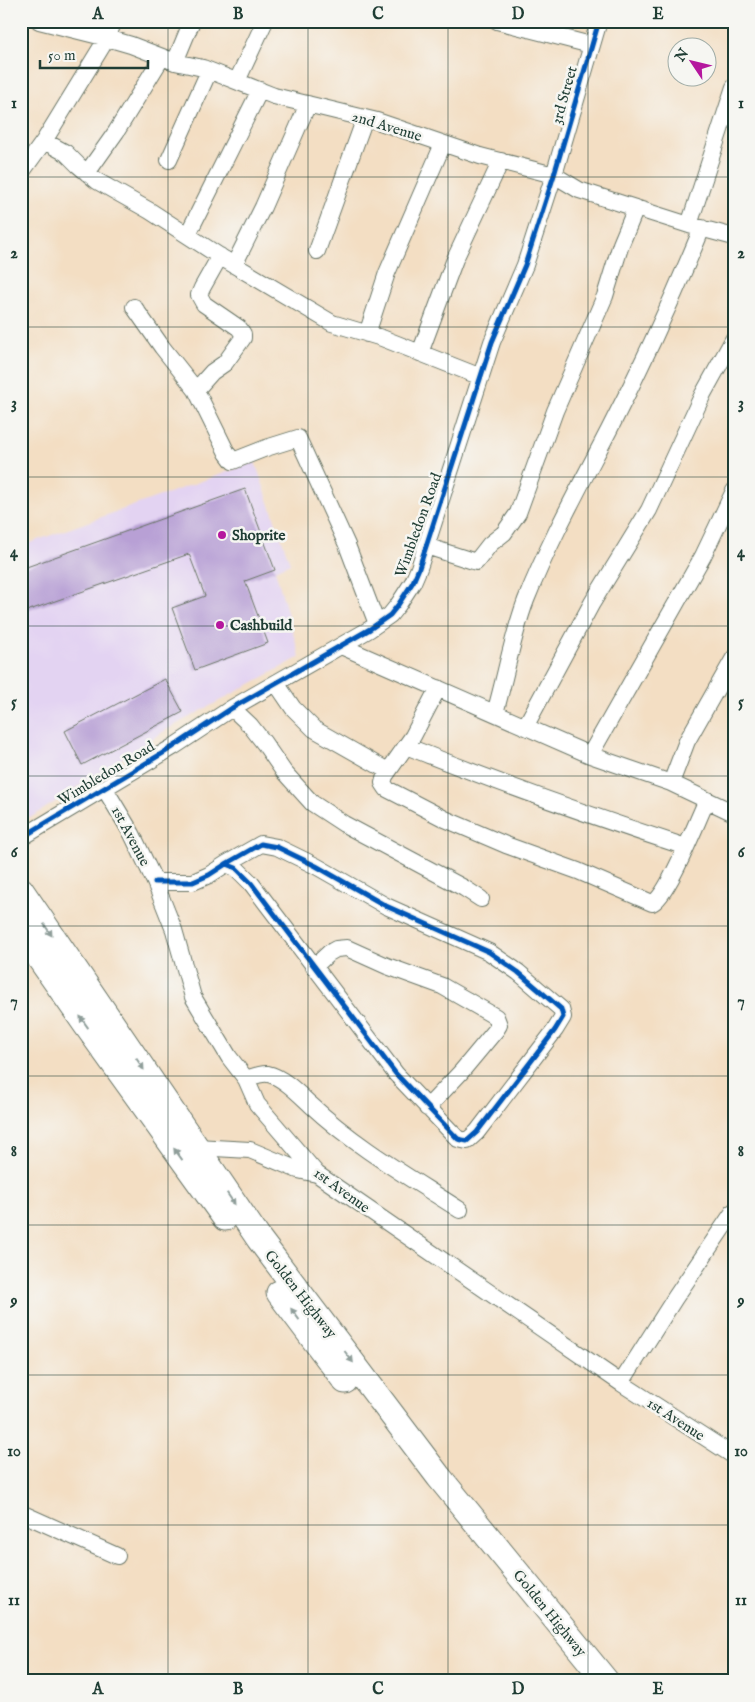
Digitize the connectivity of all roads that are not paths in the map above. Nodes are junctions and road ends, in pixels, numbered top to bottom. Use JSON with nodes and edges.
{"nodes":[{"id":1,"x":39,"y":21,"type":"edge"},
{"id":2,"x":114,"y":21,"type":"edge"},
{"id":3,"x":192,"y":21,"type":"edge"},
{"id":4,"x":265,"y":21,"type":"edge"},
{"id":5,"x":497,"y":21,"type":"edge"},
{"id":6,"x":599,"y":21,"type":"edge"},
{"id":7,"x":107,"y":38,"type":"junction"},
{"id":8,"x":591,"y":45,"type":"junction"},
{"id":9,"x":168,"y":59,"type":"junction"},
{"id":10,"x":209,"y":71,"type":"junction"},
{"id":11,"x":237,"y":81,"type":"junction"},
{"id":12,"x":734,"y":87,"type":"edge"},
{"id":13,"x":260,"y":90,"type":"junction"},
{"id":14,"x":308,"y":104,"type":"junction"},
{"id":15,"x":365,"y":118,"type":"junction"},
{"id":16,"x":44,"y":141,"type":"junction"},
{"id":17,"x":444,"y":144,"type":"junction"},
{"id":18,"x":169,"y":160,"type":"dead end"},
{"id":19,"x":501,"y":161,"type":"junction"},
{"id":20,"x":87,"y":173,"type":"junction"},
{"id":21,"x":21,"y":174,"type":"edge"},
{"id":22,"x":554,"y":175,"type":"junction"},
{"id":23,"x":636,"y":208,"type":"junction"},
{"id":24,"x":695,"y":226,"type":"junction"},
{"id":25,"x":188,"y":234,"type":"junction"},
{"id":26,"x":734,"y":237,"type":"edge"},
{"id":27,"x":317,"y":252,"type":"dead end"},
{"id":28,"x":227,"y":261,"type":"junction"},
{"id":29,"x":134,"y":307,"type":"dead end"},
{"id":30,"x":367,"y":334,"type":"junction"},
{"id":31,"x":734,"y":338,"type":"edge"},
{"id":32,"x":420,"y":353,"type":"junction"},
{"id":33,"x":481,"y":377,"type":"junction"},
{"id":34,"x":196,"y":390,"type":"junction"},
{"id":35,"x":734,"y":491,"type":"edge"},
{"id":36,"x":426,"y":546,"type":"junction"},
{"id":37,"x":377,"y":624,"type":"junction"},
{"id":38,"x":341,"y":646,"type":"junction"},
{"id":39,"x":734,"y":658,"type":"edge"},
{"id":40,"x":276,"y":684,"type":"junction"},
{"id":41,"x":438,"y":688,"type":"junction"},
{"id":42,"x":232,"y":708,"type":"junction"},
{"id":43,"x":495,"y":713,"type":"junction"},
{"id":44,"x":525,"y":727,"type":"junction"},
{"id":45,"x":406,"y":746,"type":"junction"},
{"id":46,"x":590,"y":755,"type":"junction"},
{"id":47,"x":388,"y":771,"type":"junction"},
{"id":48,"x":670,"y":783,"type":"junction"},
{"id":49,"x":105,"y":789,"type":"junction"},
{"id":50,"x":707,"y":800,"type":"junction"},
{"id":51,"x":734,"y":813,"type":"edge"},
{"id":52,"x":21,"y":838,"type":"edge"},
{"id":53,"x":686,"y":847,"type":"junction"},
{"id":54,"x":226,"y":864,"type":"junction"},
{"id":55,"x":155,"y":882,"type":"junction"},
{"id":56,"x":21,"y":890,"type":"edge"},
{"id":57,"x":481,"y":899,"type":"dead end"},
{"id":58,"x":21,"y":932,"type":"edge"},
{"id":59,"x":314,"y":968,"type":"junction"},
{"id":60,"x":246,"y":1079,"type":"junction"},
{"id":61,"x":427,"y":1108,"type":"junction"},
{"id":62,"x":196,"y":1148,"type":"junction"},
{"id":63,"x":317,"y":1174,"type":"junction"},
{"id":64,"x":460,"y":1210,"type":"dead end"},
{"id":65,"x":734,"y":1211,"type":"edge"},
{"id":66,"x":620,"y":1383,"type":"junction"},
{"id":67,"x":734,"y":1456,"type":"edge"},
{"id":68,"x":21,"y":1513,"type":"edge"},
{"id":69,"x":117,"y":1556,"type":"dead end"},
{"id":70,"x":586,"y":1681,"type":"edge"},
{"id":71,"x":606,"y":1681,"type":"edge"}],
"edges":[{"from":1,"to":7,"type":"street","name":"2nd Avenue"},
{"from":2,"to":7,"type":"street"},
{"from":3,"to":9,"type":"street"},
{"from":4,"to":11,"type":"street"},
{"from":5,"to":8,"type":"street"},
{"from":6,"to":8,"type":"street","name":"3rd Street"},
{"from":7,"to":9,"type":"street","name":"2nd Avenue"},
{"from":7,"to":16,"type":"street"},
{"from":8,"to":22,"type":"street","name":"3rd Street"},
{"from":9,"to":10,"type":"street","name":"2nd Avenue"},
{"from":9,"to":20,"type":"street"},
{"from":10,"to":11,"type":"street","name":"2nd Avenue"},
{"from":10,"to":18,"type":"street"},
{"from":11,"to":13,"type":"street","name":"2nd Avenue"},
{"from":12,"to":24,"type":"street"},
{"from":13,"to":14,"type":"street","name":"2nd Avenue"},
{"from":13,"to":25,"type":"street"},
{"from":14,"to":15,"type":"street","name":"2nd Avenue"},
{"from":14,"to":28,"type":"street"},
{"from":15,"to":17,"type":"street","name":"2nd Avenue"},
{"from":15,"to":27,"type":"street"},
{"from":16,"to":20,"type":"street"},
{"from":16,"to":21,"type":"street"},
{"from":17,"to":19,"type":"street","name":"2nd Avenue"},
{"from":17,"to":30,"type":"street"},
{"from":19,"to":22,"type":"street","name":"2nd Avenue"},
{"from":19,"to":32,"type":"street"},
{"from":20,"to":25,"type":"street"},
{"from":22,"to":23,"type":"street","name":"2nd Avenue"},
{"from":22,"to":33,"type":"street","name":"Wimbledon Road"},
{"from":23,"to":24,"type":"street","name":"2nd Avenue"},
{"from":23,"to":36,"type":"street"},
{"from":24,"to":26,"type":"street","name":"2nd Avenue"},
{"from":24,"to":43,"type":"street"},
{"from":25,"to":28,"type":"street"},
{"from":28,"to":30,"type":"street"},
{"from":28,"to":34,"type":"street"},
{"from":29,"to":34,"type":"street"},
{"from":30,"to":32,"type":"street"},
{"from":31,"to":44,"type":"street"},
{"from":32,"to":33,"type":"street"},
{"from":33,"to":36,"type":"street","name":"Wimbledon Road"},
{"from":34,"to":37,"type":"street"},
{"from":35,"to":46,"type":"street"},
{"from":36,"to":37,"type":"street","name":"Wimbledon Road"},
{"from":37,"to":38,"type":"street","name":"Wimbledon Road"},
{"from":38,"to":40,"type":"street","name":"Wimbledon Road"},
{"from":38,"to":41,"type":"street"},
{"from":39,"to":48,"type":"street"},
{"from":40,"to":42,"type":"street","name":"Wimbledon Road"},
{"from":40,"to":47,"type":"street"},
{"from":41,"to":43,"type":"street"},
{"from":41,"to":45,"type":"street"},
{"from":42,"to":49,"type":"street","name":"Wimbledon Road"},
{"from":42,"to":57,"type":"street"},
{"from":43,"to":44,"type":"street"},
{"from":44,"to":46,"type":"street"},
{"from":45,"to":47,"type":"street"},
{"from":45,"to":53,"type":"street"},
{"from":46,"to":48,"type":"street"},
{"from":47,"to":53,"type":"street"},
{"from":48,"to":50,"type":"street"},
{"from":49,"to":52,"type":"street","name":"Wimbledon Road"},
{"from":49,"to":55,"type":"street","name":"1st Avenue"},
{"from":50,"to":51,"type":"street"},
{"from":50,"to":53,"type":"street"},
{"from":54,"to":55,"type":"street"},
{"from":54,"to":59,"type":"street"},
{"from":54,"to":61,"type":"street"},
{"from":55,"to":60,"type":"street","name":"1st Avenue"},
{"from":56,"to":62,"type":"main road","name":"Golden Highway","one_way":true},
{"from":70,"to":58,"type":"main road","name":"Golden Highway","one_way":true},
{"from":59,"to":61,"type":"street"},
{"from":59,"to":61,"type":"street"},
{"from":60,"to":63,"type":"street","name":"1st Avenue"},
{"from":60,"to":64,"type":"street"},
{"from":62,"to":63,"type":"street"},
{"from":62,"to":71,"type":"main road","name":"Golden Highway","one_way":true},
{"from":63,"to":66,"type":"street","name":"1st Avenue"},
{"from":65,"to":66,"type":"street"},
{"from":66,"to":67,"type":"street","name":"1st Avenue"},
{"from":68,"to":69,"type":"street"}]}
